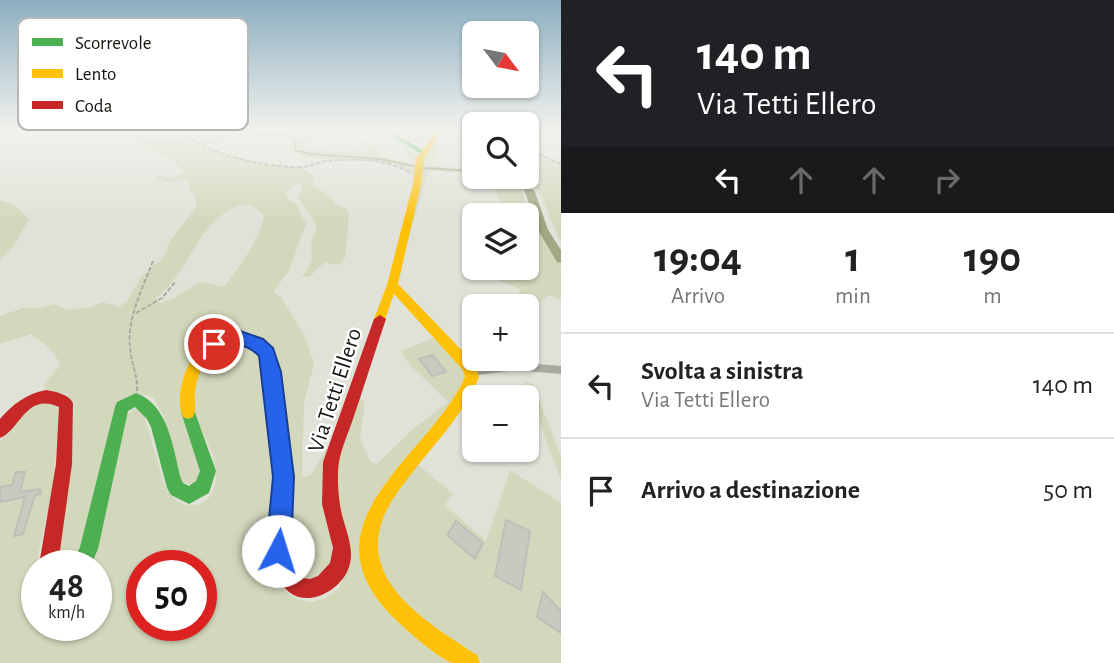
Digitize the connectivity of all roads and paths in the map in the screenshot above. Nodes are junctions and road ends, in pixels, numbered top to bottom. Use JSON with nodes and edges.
{"nodes":[{"id":1,"x":255,"y":161,"type":"edge"},
{"id":2,"x":416,"y":161,"type":"edge"},
{"id":3,"x":423,"y":161,"type":"edge"},
{"id":4,"x":153,"y":261,"type":"dead end"},
{"id":5,"x":176,"y":281,"type":"dead end"},
{"id":6,"x":392,"y":285,"type":"junction"},
{"id":7,"x":135,"y":314,"type":"junction"},
{"id":8,"x":561,"y":370,"type":"edge"},
{"id":9,"x":472,"y":372,"type":"junction"},
{"id":10,"x":136,"y":399,"type":"junction"},
{"id":11,"x":0,"y":431,"type":"edge"},
{"id":12,"x":52,"y":550,"type":"edge"},
{"id":13,"x":88,"y":550,"type":"edge"},
{"id":14,"x":469,"y":663,"type":"edge"}],
"edges":[{"from":1,"to":2,"type":"path"},
{"from":3,"to":6,"type":"main road","name":"Via Tetti Ellero"},
{"from":4,"to":7,"type":"path"},
{"from":5,"to":7,"type":"path"},
{"from":6,"to":9,"type":"main road"},
{"from":6,"to":10,"type":"main road","name":"Via Tetti Ellero"},
{"from":7,"to":10,"type":"path"},
{"from":8,"to":9,"type":"street"},
{"from":9,"to":14,"type":"main road"},
{"from":10,"to":13,"type":"main road"},
{"from":11,"to":12,"type":"main road"}]}
